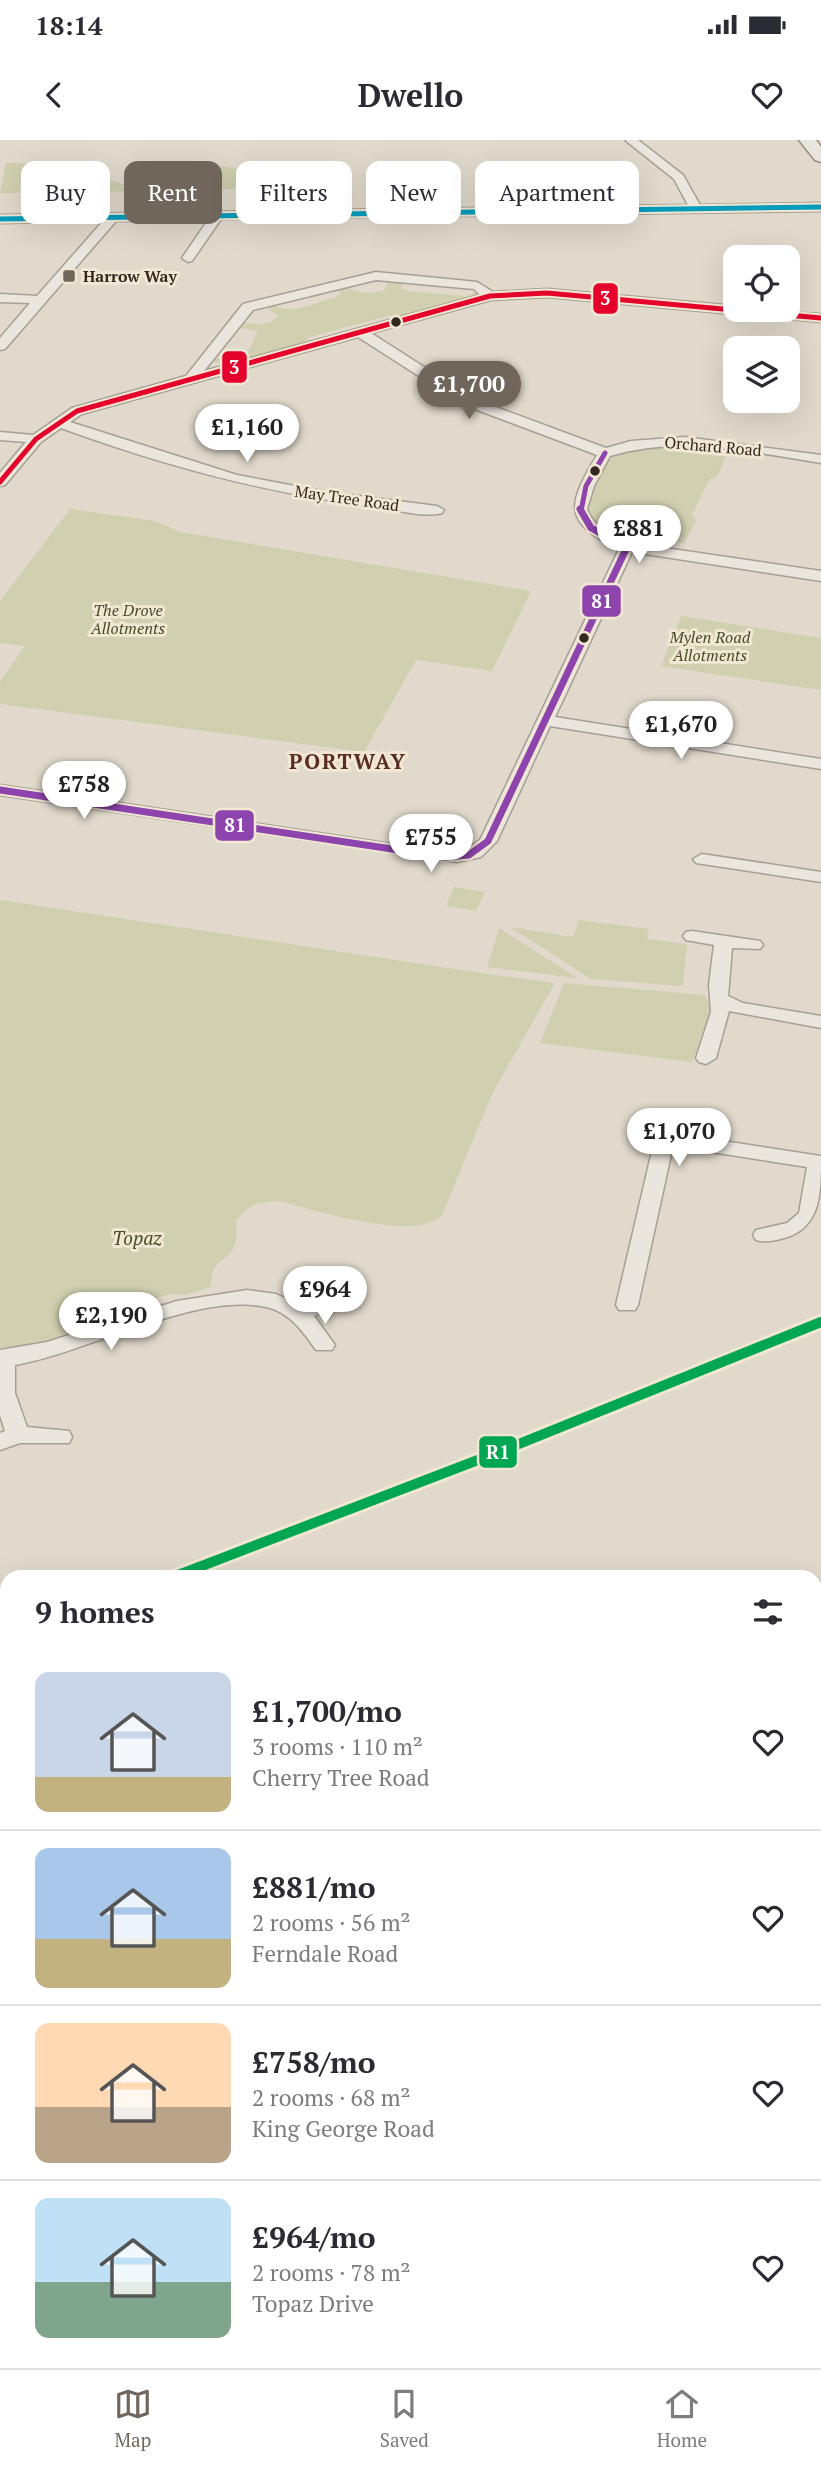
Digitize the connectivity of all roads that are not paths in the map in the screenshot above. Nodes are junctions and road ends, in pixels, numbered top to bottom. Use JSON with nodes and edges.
{"nodes":[{"id":1,"x":631,"y":140,"type":"edge"},
{"id":2,"x":807,"y":140,"type":"edge"},
{"id":3,"x":821,"y":157,"type":"edge"},
{"id":4,"x":821,"y":208,"type":"edge"},
{"id":5,"x":696,"y":209,"type":"junction"},
{"id":6,"x":222,"y":216,"type":"edge"},
{"id":7,"x":112,"y":218,"type":"junction"},
{"id":8,"x":124,"y":218,"type":"edge"},
{"id":9,"x":0,"y":219,"type":"edge"},
{"id":10,"x":211,"y":224,"type":"edge"},
{"id":11,"x":188,"y":258,"type":"dead end"},
{"id":12,"x":490,"y":296,"type":"junction"},
{"id":13,"x":0,"y":298,"type":"edge"},
{"id":14,"x":42,"y":300,"type":"junction"},
{"id":15,"x":821,"y":318,"type":"edge"},
{"id":16,"x":360,"y":332,"type":"junction"},
{"id":17,"x":0,"y":346,"type":"edge"},
{"id":18,"x":203,"y":361,"type":"junction"},
{"id":19,"x":223,"y":370,"type":"junction"},
{"id":20,"x":191,"y":379,"type":"junction"},
{"id":21,"x":57,"y":422,"type":"junction"},
{"id":22,"x":0,"y":436,"type":"edge"},
{"id":23,"x":36,"y":439,"type":"junction"},
{"id":24,"x":605,"y":453,"type":"junction"},
{"id":25,"x":821,"y":459,"type":"edge"},
{"id":26,"x":0,"y":482,"type":"edge"},
{"id":27,"x":437,"y":510,"type":"dead end"},
{"id":28,"x":627,"y":547,"type":"junction"},
{"id":29,"x":821,"y":576,"type":"edge"},
{"id":30,"x":547,"y":721,"type":"junction"},
{"id":31,"x":821,"y":764,"type":"edge"},
{"id":32,"x":0,"y":790,"type":"edge"},
{"id":33,"x":702,"y":859,"type":"dead end"},
{"id":34,"x":821,"y":877,"type":"edge"},
{"id":35,"x":692,"y":936,"type":"dead end"},
{"id":36,"x":724,"y":941,"type":"junction"},
{"id":37,"x":754,"y":945,"type":"dead end"},
{"id":38,"x":720,"y":999,"type":"junction"},
{"id":39,"x":821,"y":1021,"type":"edge"},
{"id":40,"x":706,"y":1058,"type":"dead end"},
{"id":41,"x":820,"y":1163,"type":"edge"},
{"id":42,"x":763,"y":1235,"type":"dead end"},
{"id":43,"x":333,"y":1299,"type":"dead end"},
{"id":44,"x":627,"y":1305,"type":"dead end"},
{"id":45,"x":300,"y":1314,"type":"junction"},
{"id":46,"x":324,"y":1345,"type":"dead end"},
{"id":47,"x":2,"y":1359,"type":"edge"},
{"id":48,"x":61,"y":1437,"type":"dead end"},
{"id":49,"x":9,"y":1438,"type":"edge"}],
"edges":[{"from":1,"to":5,"type":"street"},
{"from":2,"to":3,"type":"street"},
{"from":4,"to":5,"type":"street"},
{"from":5,"to":6,"type":"street"},
{"from":7,"to":8,"type":"street"},
{"from":7,"to":9,"type":"street"},
{"from":7,"to":14,"type":"street"},
{"from":10,"to":11,"type":"street"},
{"from":12,"to":15,"type":"street"},
{"from":12,"to":16,"type":"street"},
{"from":12,"to":18,"type":"street"},
{"from":13,"to":14,"type":"street"},
{"from":14,"to":17,"type":"street"},
{"from":16,"to":19,"type":"street"},
{"from":16,"to":24,"type":"street"},
{"from":18,"to":19,"type":"street"},
{"from":18,"to":20,"type":"street"},
{"from":19,"to":20,"type":"street"},
{"from":20,"to":21,"type":"street"},
{"from":21,"to":23,"type":"street"},
{"from":21,"to":27,"type":"street","name":"May Tree Road"},
{"from":22,"to":23,"type":"street"},
{"from":23,"to":26,"type":"street"},
{"from":24,"to":25,"type":"street","name":"Orchard Road"},
{"from":24,"to":28,"type":"street"},
{"from":28,"to":29,"type":"street"},
{"from":28,"to":30,"type":"street"},
{"from":30,"to":31,"type":"street"},
{"from":30,"to":32,"type":"street"},
{"from":33,"to":34,"type":"street"},
{"from":35,"to":36,"type":"street"},
{"from":36,"to":37,"type":"street"},
{"from":36,"to":38,"type":"street"},
{"from":38,"to":39,"type":"street"},
{"from":38,"to":40,"type":"street"},
{"from":41,"to":42,"type":"street"},
{"from":41,"to":44,"type":"street"},
{"from":43,"to":45,"type":"street"},
{"from":45,"to":46,"type":"street"},
{"from":45,"to":47,"type":"street"},
{"from":47,"to":49,"type":"street"},
{"from":48,"to":49,"type":"street"}]}
